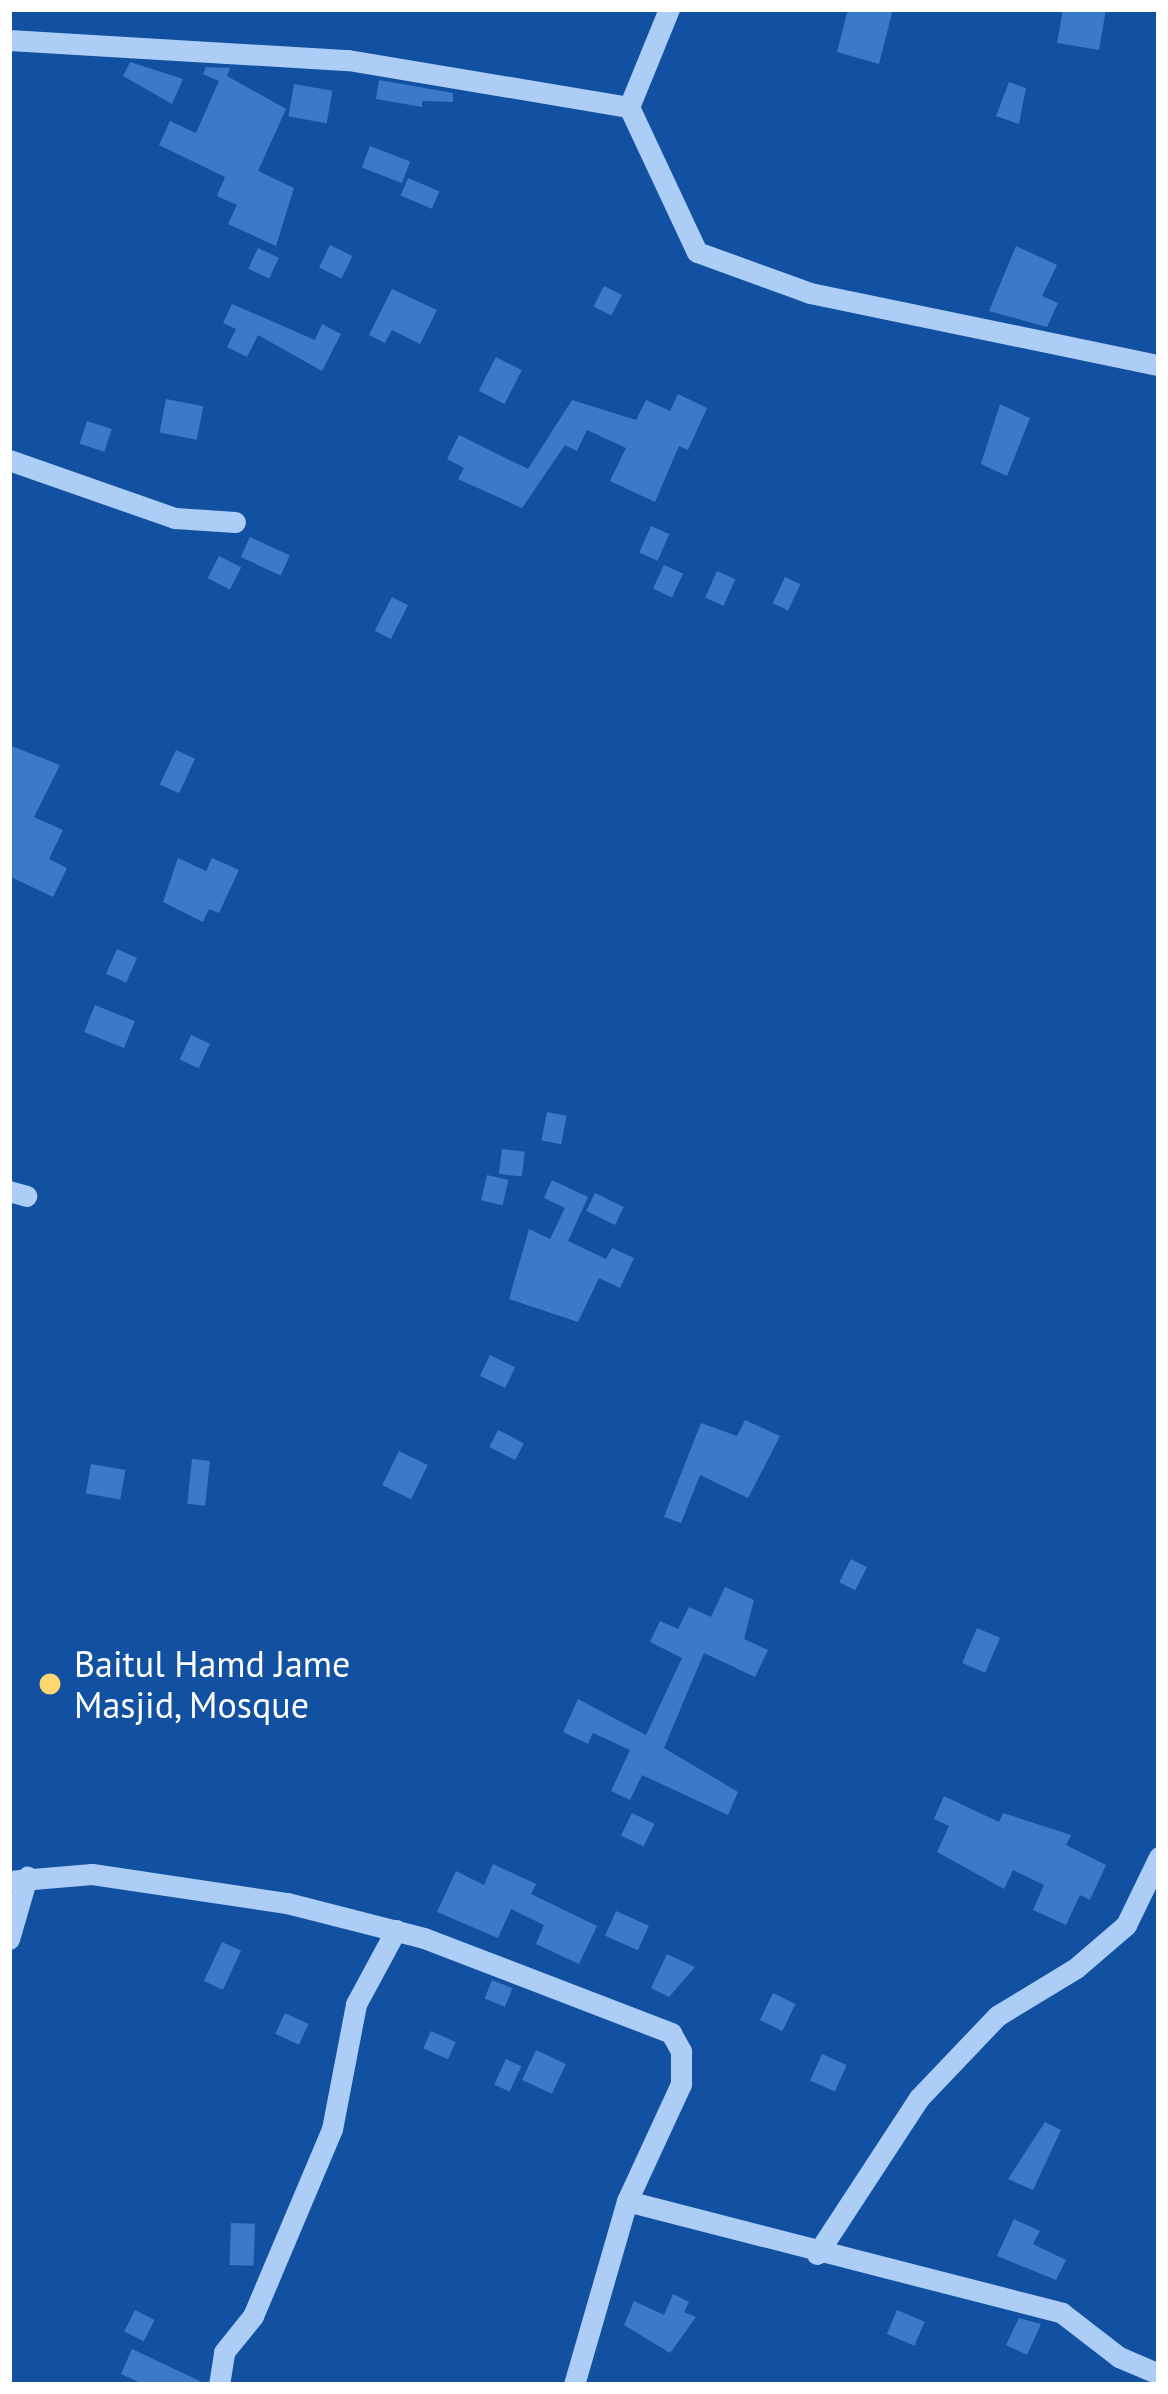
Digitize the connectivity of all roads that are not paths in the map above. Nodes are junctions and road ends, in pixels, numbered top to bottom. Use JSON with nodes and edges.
{"nodes":[{"id":1,"x":669,"y":9,"type":"edge"},
{"id":2,"x":9,"y":40,"type":"edge"},
{"id":3,"x":629,"y":106,"type":"junction"},
{"id":4,"x":1159,"y":365,"type":"edge"},
{"id":5,"x":9,"y":460,"type":"edge"},
{"id":6,"x":235,"y":522,"type":"dead end"},
{"id":7,"x":1159,"y":1857,"type":"edge"},
{"id":8,"x":18,"y":1879,"type":"edge"},
{"id":9,"x":395,"y":1930,"type":"junction"},
{"id":10,"x":9,"y":1939,"type":"edge"},
{"id":11,"x":627,"y":2201,"type":"junction"},
{"id":12,"x":817,"y":2254,"type":"junction"},
{"id":13,"x":1159,"y":2374,"type":"edge"},
{"id":14,"x":219,"y":2385,"type":"edge"},
{"id":15,"x":574,"y":2385,"type":"edge"}],
"edges":[{"from":1,"to":3,"type":"street"},
{"from":2,"to":3,"type":"street"},
{"from":3,"to":4,"type":"street"},
{"from":5,"to":6,"type":"street"},
{"from":7,"to":12,"type":"street"},
{"from":8,"to":9,"type":"street"},
{"from":8,"to":10,"type":"street"},
{"from":9,"to":11,"type":"street"},
{"from":9,"to":14,"type":"street"},
{"from":11,"to":12,"type":"street"},
{"from":11,"to":15,"type":"street"},
{"from":12,"to":13,"type":"street"}]}
